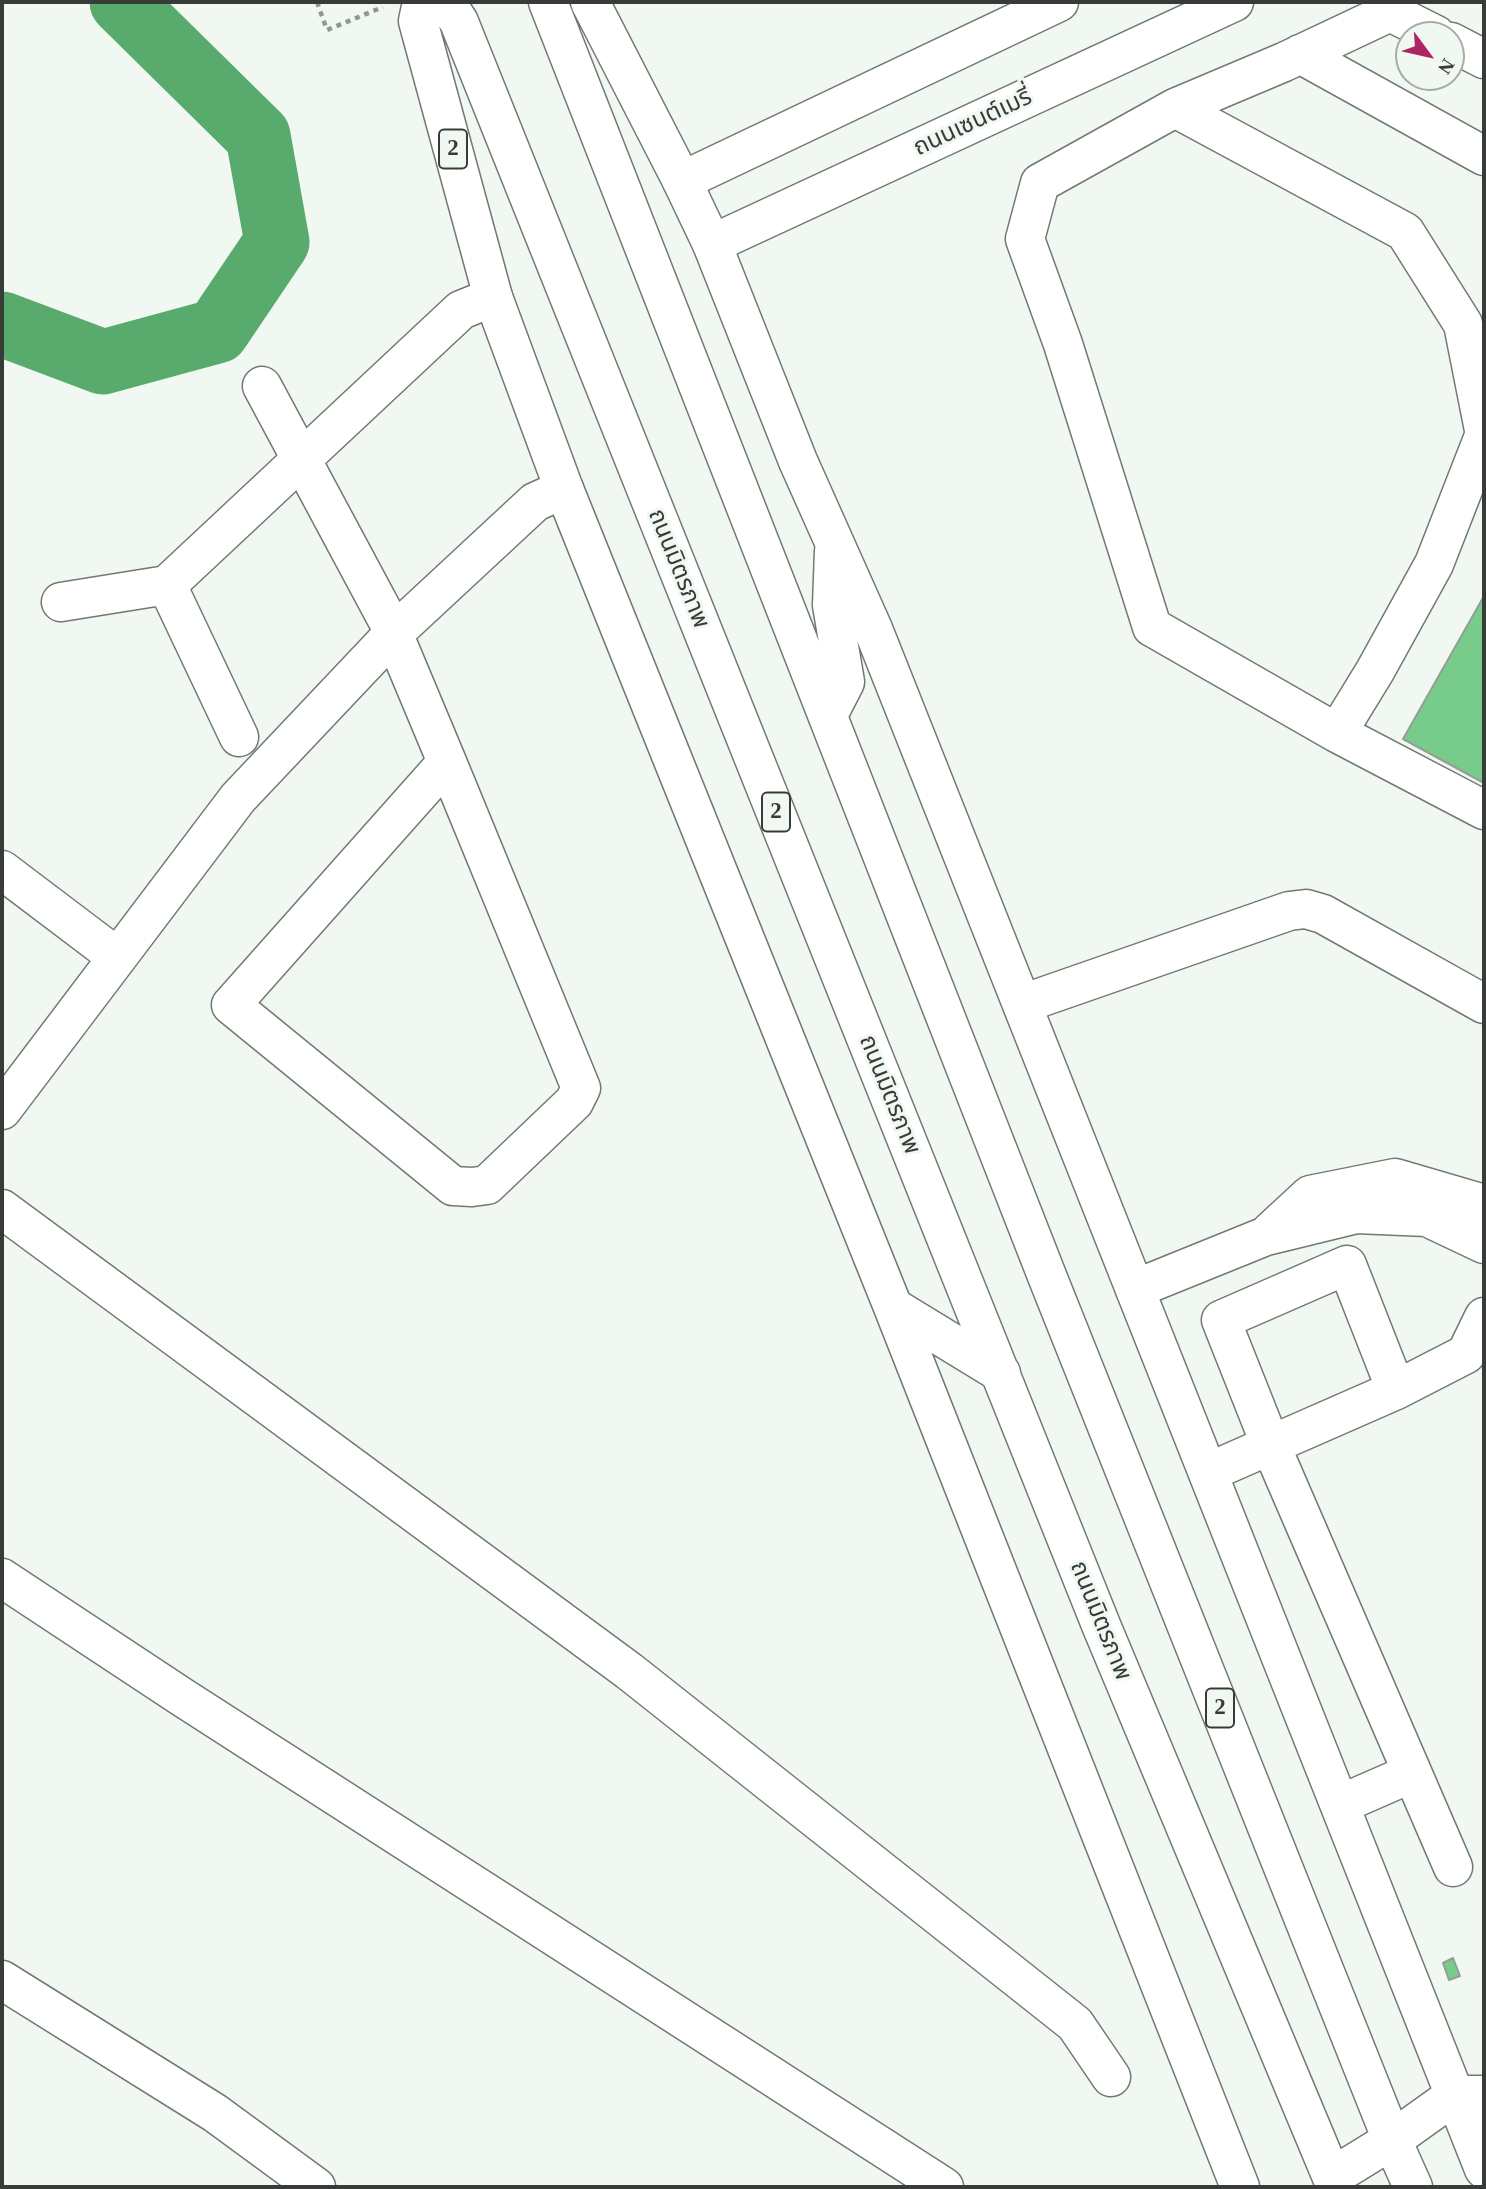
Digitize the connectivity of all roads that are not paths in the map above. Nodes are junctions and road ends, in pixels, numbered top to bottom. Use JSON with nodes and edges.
{"nodes":[{"id":1,"x":446,"y":2,"type":"edge"},
{"id":2,"x":548,"y":2,"type":"edge"},
{"id":3,"x":590,"y":2,"type":"edge"},
{"id":4,"x":1059,"y":2,"type":"edge"},
{"id":5,"x":1234,"y":2,"type":"edge"},
{"id":6,"x":404,"y":4,"type":"edge"},
{"id":7,"x":1408,"y":21,"type":"edge"},
{"id":8,"x":1465,"y":49,"type":"edge"},
{"id":9,"x":1300,"y":54,"type":"junction"},
{"id":10,"x":1484,"y":59,"type":"edge"},
{"id":11,"x":1175,"y":108,"type":"junction"},
{"id":12,"x":1484,"y":156,"type":"edge"},
{"id":13,"x":682,"y":181,"type":"junction"},
{"id":14,"x":712,"y":244,"type":"junction"},
{"id":15,"x":493,"y":297,"type":"junction"},
{"id":16,"x":262,"y":386,"type":"dead end"},
{"id":17,"x":1484,"y":430,"type":"edge"},
{"id":18,"x":1484,"y":436,"type":"edge"},
{"id":19,"x":303,"y":460,"type":"junction"},
{"id":20,"x":564,"y":489,"type":"junction"},
{"id":21,"x":834,"y":542,"type":"junction"},
{"id":22,"x":167,"y":585,"type":"junction"},
{"id":23,"x":61,"y":602,"type":"dead end"},
{"id":24,"x":394,"y":633,"type":"junction"},
{"id":25,"x":828,"y":715,"type":"junction"},
{"id":26,"x":1337,"y":733,"type":"junction"},
{"id":27,"x":239,"y":737,"type":"dead end"},
{"id":28,"x":447,"y":762,"type":"junction"},
{"id":29,"x":1484,"y":810,"type":"edge"},
{"id":30,"x":2,"y":870,"type":"edge"},
{"id":31,"x":117,"y":957,"type":"junction"},
{"id":32,"x":1022,"y":1004,"type":"junction"},
{"id":33,"x":1484,"y":1004,"type":"edge"},
{"id":34,"x":2,"y":1110,"type":"edge"},
{"id":35,"x":1484,"y":1204,"type":"edge"},
{"id":36,"x":2,"y":1209,"type":"edge"},
{"id":37,"x":1266,"y":1236,"type":"junction"},
{"id":38,"x":1484,"y":1244,"type":"edge"},
{"id":39,"x":1135,"y":1289,"type":"junction"},
{"id":40,"x":893,"y":1307,"type":"junction"},
{"id":41,"x":1484,"y":1317,"type":"edge"},
{"id":42,"x":1000,"y":1374,"type":"junction"},
{"id":43,"x":1396,"y":1390,"type":"junction"},
{"id":44,"x":1271,"y":1446,"type":"junction"},
{"id":45,"x":1209,"y":1472,"type":"junction"},
{"id":46,"x":2,"y":1578,"type":"edge"},
{"id":47,"x":1412,"y":1773,"type":"junction"},
{"id":48,"x":1341,"y":1804,"type":"junction"},
{"id":49,"x":1453,"y":1867,"type":"dead end"},
{"id":50,"x":2,"y":1980,"type":"edge"},
{"id":51,"x":1111,"y":2077,"type":"dead end"},
{"id":52,"x":1470,"y":2095,"type":"edge"},
{"id":53,"x":1392,"y":2140,"type":"junction"},
{"id":54,"x":1484,"y":2169,"type":"edge"},
{"id":55,"x":1334,"y":2182,"type":"edge"},
{"id":56,"x":316,"y":2187,"type":"edge"},
{"id":57,"x":944,"y":2187,"type":"edge"},
{"id":58,"x":1240,"y":2187,"type":"edge"},
{"id":59,"x":1413,"y":2187,"type":"edge"}],
"edges":[{"from":1,"to":42,"type":"main road","name":"ถนนมิตรภาพ","number":"2"},
{"from":2,"to":25,"type":"main road","number":"2"},
{"from":3,"to":13,"type":"main road"},
{"from":4,"to":13,"type":"main road"},
{"from":5,"to":14,"type":"main road","name":"ถนนเซนต์เมรี่"},
{"from":6,"to":15,"type":"main road","number":"2"},
{"from":7,"to":9,"type":"main road"},
{"from":8,"to":10,"type":"main road"},
{"from":9,"to":11,"type":"main road"},
{"from":9,"to":12,"type":"main road"},
{"from":11,"to":17,"type":"main road"},
{"from":11,"to":26,"type":"main road"},
{"from":13,"to":14,"type":"main road"},
{"from":14,"to":21,"type":"main road"},
{"from":15,"to":19,"type":"main road"},
{"from":15,"to":20,"type":"main road"},
{"from":16,"to":19,"type":"main road"},
{"from":18,"to":26,"type":"main road"},
{"from":19,"to":22,"type":"main road"},
{"from":19,"to":24,"type":"main road"},
{"from":20,"to":24,"type":"main road"},
{"from":20,"to":40,"type":"main road"},
{"from":21,"to":25,"type":"main road"},
{"from":21,"to":32,"type":"main road"},
{"from":22,"to":23,"type":"main road"},
{"from":22,"to":27,"type":"main road"},
{"from":24,"to":28,"type":"main road"},
{"from":24,"to":31,"type":"main road"},
{"from":25,"to":53,"type":"main road","number":"2"},
{"from":26,"to":29,"type":"main road"},
{"from":28,"to":28,"type":"main road"},
{"from":30,"to":31,"type":"main road"},
{"from":31,"to":34,"type":"main road"},
{"from":32,"to":33,"type":"main road"},
{"from":32,"to":39,"type":"main road"},
{"from":35,"to":37,"type":"main road"},
{"from":36,"to":51,"type":"main road"},
{"from":37,"to":38,"type":"main road"},
{"from":37,"to":39,"type":"main road"},
{"from":39,"to":45,"type":"main road"},
{"from":40,"to":42,"type":"main road"},
{"from":40,"to":58,"type":"main road"},
{"from":41,"to":43,"type":"main road"},
{"from":42,"to":55,"type":"main road","name":"ถนนมิตรภาพ","number":"2"},
{"from":43,"to":44,"type":"main road"},
{"from":43,"to":44,"type":"main road"},
{"from":44,"to":45,"type":"main road"},
{"from":44,"to":47,"type":"main road"},
{"from":45,"to":48,"type":"main road"},
{"from":46,"to":57,"type":"main road"},
{"from":47,"to":48,"type":"main road"},
{"from":47,"to":49,"type":"main road"},
{"from":48,"to":52,"type":"main road"},
{"from":50,"to":56,"type":"main road"},
{"from":52,"to":53,"type":"main road"},
{"from":52,"to":54,"type":"main road"},
{"from":53,"to":55,"type":"main road"},
{"from":53,"to":59,"type":"main road","number":"2"}]}
